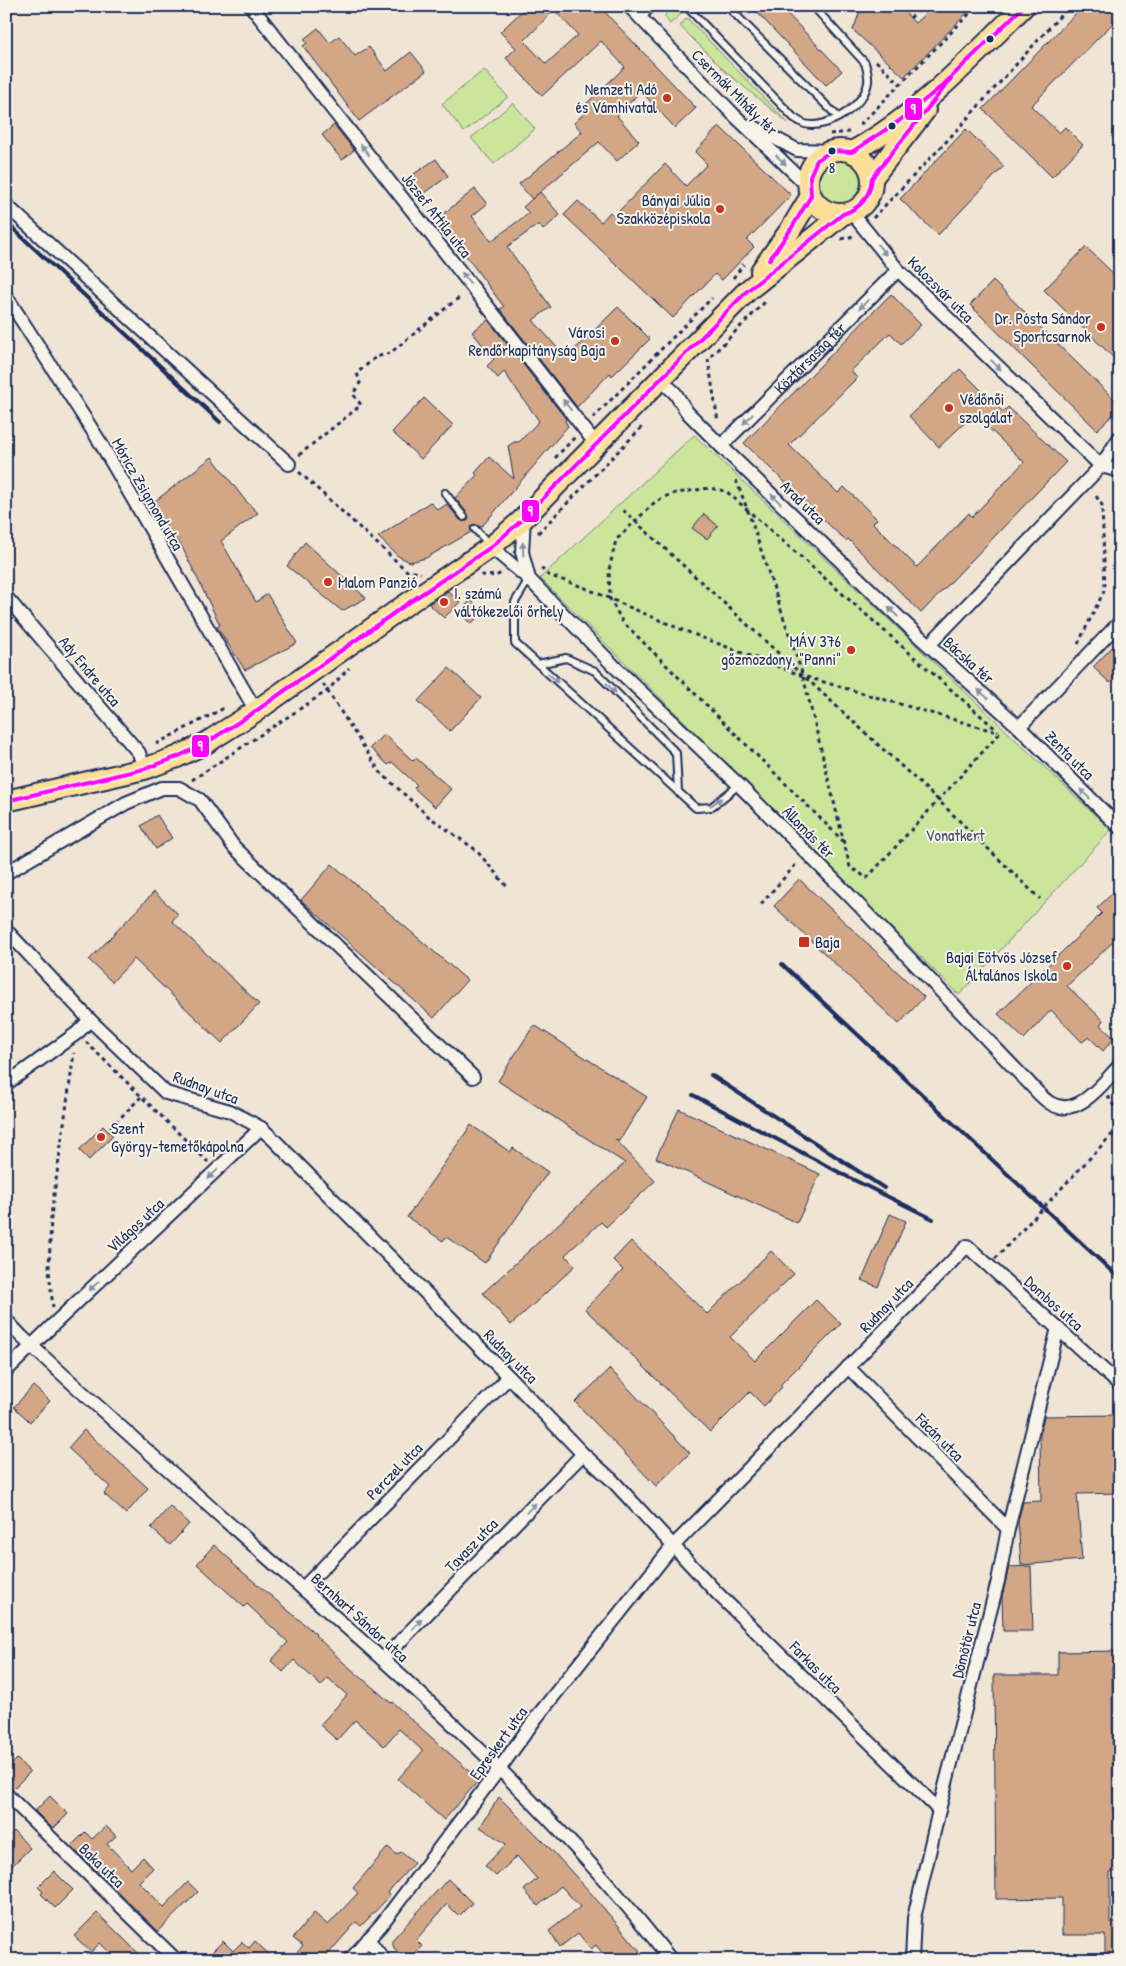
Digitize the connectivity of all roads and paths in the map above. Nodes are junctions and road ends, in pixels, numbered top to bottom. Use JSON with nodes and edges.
{"nodes":[{"id":1,"x":251,"y":6,"type":"edge"},
{"id":2,"x":629,"y":6,"type":"edge"},
{"id":3,"x":653,"y":6,"type":"edge"},
{"id":4,"x":686,"y":6,"type":"edge"},
{"id":5,"x":727,"y":6,"type":"edge"},
{"id":6,"x":813,"y":6,"type":"edge"},
{"id":7,"x":918,"y":6,"type":"edge"},
{"id":8,"x":977,"y":6,"type":"edge"},
{"id":9,"x":1024,"y":6,"type":"edge"},
{"id":10,"x":1067,"y":7,"type":"edge"},
{"id":11,"x":910,"y":18,"type":"dead end"},
{"id":12,"x":641,"y":19,"type":"junction"},
{"id":13,"x":872,"y":57,"type":"dead end"},
{"id":14,"x":951,"y":78,"type":"junction"},
{"id":15,"x":900,"y":84,"type":"junction"},
{"id":16,"x":733,"y":114,"type":"junction"},
{"id":17,"x":838,"y":117,"type":"junction"},
{"id":18,"x":838,"y":146,"type":"junction"},
{"id":19,"x":872,"y":178,"type":"junction"},
{"id":20,"x":810,"y":191,"type":"junction"},
{"id":21,"x":6,"y":205,"type":"edge"},
{"id":22,"x":853,"y":218,"type":"junction"},
{"id":23,"x":746,"y":262,"type":"dead end"},
{"id":24,"x":898,"y":270,"type":"junction"},
{"id":25,"x":728,"y":284,"type":"dead end"},
{"id":26,"x":472,"y":287,"type":"junction"},
{"id":27,"x":747,"y":291,"type":"junction"},
{"id":28,"x":6,"y":296,"type":"edge"},
{"id":29,"x":714,"y":297,"type":"dead end"},
{"id":30,"x":701,"y":366,"type":"dead end"},
{"id":31,"x":660,"y":379,"type":"junction"},
{"id":32,"x":648,"y":420,"type":"dead end"},
{"id":33,"x":584,"y":427,"type":"junction"},
{"id":34,"x":1118,"y":438,"type":"edge"},
{"id":35,"x":596,"y":444,"type":"junction"},
{"id":36,"x":721,"y":446,"type":"junction"},
{"id":37,"x":289,"y":464,"type":"junction"},
{"id":38,"x":550,"y":464,"type":"dead end"},
{"id":39,"x":1101,"y":466,"type":"junction"},
{"id":40,"x":1120,"y":471,"type":"edge"},
{"id":41,"x":735,"y":478,"type":"dead end"},
{"id":42,"x":1086,"y":482,"type":"junction"},
{"id":43,"x":445,"y":492,"type":"dead end"},
{"id":44,"x":623,"y":510,"type":"dead end"},
{"id":45,"x":748,"y":511,"type":"junction"},
{"id":46,"x":464,"y":517,"type":"dead end"},
{"id":47,"x":524,"y":518,"type":"junction"},
{"id":48,"x":636,"y":522,"type":"junction"},
{"id":49,"x":475,"y":529,"type":"dead end"},
{"id":50,"x":533,"y":537,"type":"dead end"},
{"id":51,"x":491,"y":547,"type":"junction"},
{"id":52,"x":535,"y":563,"type":"dead end"},
{"id":53,"x":424,"y":573,"type":"dead end"},
{"id":54,"x":529,"y":579,"type":"junction"},
{"id":55,"x":6,"y":597,"type":"edge"},
{"id":56,"x":610,"y":598,"type":"junction"},
{"id":57,"x":1120,"y":622,"type":"edge"},
{"id":58,"x":929,"y":645,"type":"junction"},
{"id":59,"x":1076,"y":649,"type":"dead end"},
{"id":60,"x":538,"y":664,"type":"junction"},
{"id":61,"x":314,"y":670,"type":"junction"},
{"id":62,"x":803,"y":676,"type":"junction"},
{"id":63,"x":256,"y":712,"type":"junction"},
{"id":64,"x":1015,"y":724,"type":"junction"},
{"id":65,"x":1000,"y":733,"type":"junction"},
{"id":66,"x":144,"y":769,"type":"junction"},
{"id":67,"x":739,"y":785,"type":"junction"},
{"id":68,"x":678,"y":792,"type":"junction"},
{"id":69,"x":938,"y":800,"type":"junction"},
{"id":70,"x":6,"y":802,"type":"edge"},
{"id":71,"x":1120,"y":828,"type":"edge"},
{"id":72,"x":844,"y":843,"type":"junction"},
{"id":73,"x":807,"y":852,"type":"junction"},
{"id":74,"x":6,"y":872,"type":"edge"},
{"id":75,"x":510,"y":889,"type":"dead end"},
{"id":76,"x":1040,"y":899,"type":"dead end"},
{"id":77,"x":761,"y":904,"type":"dead end"},
{"id":78,"x":6,"y":930,"type":"edge"},
{"id":79,"x":90,"y":1020,"type":"junction"},
{"id":80,"x":76,"y":1033,"type":"junction"},
{"id":81,"x":1118,"y":1070,"type":"edge"},
{"id":82,"x":473,"y":1077,"type":"dead end"},
{"id":83,"x":6,"y":1084,"type":"edge"},
{"id":84,"x":1102,"y":1085,"type":"junction"},
{"id":85,"x":141,"y":1096,"type":"junction"},
{"id":86,"x":1120,"y":1116,"type":"edge"},
{"id":87,"x":1120,"y":1126,"type":"edge"},
{"id":88,"x":110,"y":1128,"type":"dead end"},
{"id":89,"x":261,"y":1128,"type":"junction"},
{"id":90,"x":216,"y":1170,"type":"junction"},
{"id":91,"x":967,"y":1246,"type":"joint"},
{"id":92,"x":995,"y":1259,"type":"dead end"},
{"id":93,"x":6,"y":1320,"type":"edge"},
{"id":94,"x":54,"y":1324,"type":"junction"},
{"id":95,"x":1058,"y":1328,"type":"junction"},
{"id":96,"x":32,"y":1345,"type":"junction"},
{"id":97,"x":848,"y":1367,"type":"junction"},
{"id":98,"x":6,"y":1372,"type":"edge"},
{"id":99,"x":509,"y":1377,"type":"junction"},
{"id":100,"x":1120,"y":1385,"type":"edge"},
{"id":101,"x":583,"y":1454,"type":"junction"},
{"id":102,"x":1008,"y":1529,"type":"junction"},
{"id":103,"x":673,"y":1546,"type":"junction"},
{"id":104,"x":302,"y":1588,"type":"junction"},
{"id":105,"x":383,"y":1659,"type":"junction"},
{"id":106,"x":500,"y":1768,"type":"junction"},
{"id":107,"x":6,"y":1794,"type":"edge"},
{"id":108,"x":939,"y":1810,"type":"junction"},
{"id":109,"x":368,"y":1939,"type":"junction"},
{"id":110,"x":176,"y":1960,"type":"edge"},
{"id":111,"x":350,"y":1960,"type":"edge"},
{"id":112,"x":384,"y":1960,"type":"edge"},
{"id":113,"x":671,"y":1960,"type":"edge"},
{"id":114,"x":912,"y":1960,"type":"edge"}],
"edges":[{"from":26,"to":1,"type":"street","name":"József Attila utca","one_way":true},
{"from":2,"to":12,"type":"street","name":"Csermák Mihály tér"},
{"from":3,"to":12,"type":"lane"},
{"from":4,"to":17,"type":"lane"},
{"from":5,"to":17,"type":"lane"},
{"from":6,"to":17,"type":"lane"},
{"from":7,"to":11,"type":"path"},
{"from":8,"to":15,"type":"path"},
{"from":9,"to":14,"type":"main road"},
{"from":10,"to":22,"type":"path"},
{"from":12,"to":16,"type":"street","name":"Csermák Mihály tér"},
{"from":13,"to":15,"type":"path"},
{"from":14,"to":18,"type":"main road"},
{"from":14,"to":19,"type":"main road"},
{"from":15,"to":18,"type":"path"},
{"from":16,"to":18,"type":"street"},
{"from":16,"to":20,"type":"street","name":"Csermák Mihály tér","one_way":true},
{"from":18,"to":19,"type":"main road"},
{"from":18,"to":20,"type":"main road"},
{"from":19,"to":22,"type":"main road"},
{"from":20,"to":22,"type":"main road"},
{"from":20,"to":27,"type":"main road"},
{"from":21,"to":37,"type":"street"},
{"from":22,"to":24,"type":"street","name":"Kolozsvár utca","one_way":true},
{"from":22,"to":27,"type":"main road"},
{"from":23,"to":25,"type":"path"},
{"from":24,"to":36,"type":"street","name":"Köztársaság tér","one_way":true},
{"from":24,"to":39,"type":"street","name":"Kolozsvár utca","one_way":true},
{"from":33,"to":26,"type":"street","name":"József Attila utca","one_way":true},
{"from":26,"to":37,"type":"path"},
{"from":27,"to":31,"type":"main road"},
{"from":28,"to":63,"type":"street","name":"Móricz Zsigmond utca"},
{"from":29,"to":33,"type":"path"},
{"from":30,"to":36,"type":"path"},
{"from":31,"to":35,"type":"main road"},
{"from":31,"to":36,"type":"street","name":"Arad utca"},
{"from":32,"to":50,"type":"path"},
{"from":33,"to":35,"type":"street","name":"József Attila utca"},
{"from":33,"to":38,"type":"path"},
{"from":34,"to":39,"type":"street","name":"Bácska tér"},
{"from":35,"to":47,"type":"main road"},
{"from":58,"to":36,"type":"street","name":"Arad utca","one_way":true},
{"from":37,"to":53,"type":"path"},
{"from":39,"to":40,"type":"street"},
{"from":39,"to":42,"type":"street","name":"Bácska tér"},
{"from":41,"to":45,"type":"path"},
{"from":42,"to":58,"type":"street","name":"Bácska tér"},
{"from":42,"to":59,"type":"path"},
{"from":43,"to":46,"type":"lane"},
{"from":44,"to":48,"type":"path"},
{"from":45,"to":48,"type":"path"},
{"from":45,"to":62,"type":"path"},
{"from":45,"to":65,"type":"path"},
{"from":47,"to":51,"type":"main road"},
{"from":54,"to":47,"type":"street","name":"Állomás tér","one_way":true},
{"from":48,"to":56,"type":"path"},
{"from":48,"to":62,"type":"path"},
{"from":49,"to":51,"type":"lane"},
{"from":51,"to":54,"type":"street","name":"Állomás tér"},
{"from":51,"to":61,"type":"main road"},
{"from":52,"to":56,"type":"path"},
{"from":54,"to":60,"type":"lane"},
{"from":54,"to":67,"type":"street","name":"Állomás tér"},
{"from":55,"to":66,"type":"street","name":"Ady Endre utca"},
{"from":56,"to":62,"type":"path"},
{"from":56,"to":72,"type":"path"},
{"from":57,"to":64,"type":"street"},
{"from":64,"to":58,"type":"street","name":"Bácska tér","one_way":true},
{"from":60,"to":68,"type":"lane","one_way":true},
{"from":60,"to":68,"type":"lane","one_way":true},
{"from":61,"to":63,"type":"main road"},
{"from":61,"to":75,"type":"path"},
{"from":62,"to":65,"type":"path"},
{"from":62,"to":69,"type":"path"},
{"from":62,"to":72,"type":"path"},
{"from":63,"to":66,"type":"main road"},
{"from":64,"to":65,"type":"path"},
{"from":71,"to":64,"type":"street","name":"Zenta utca","one_way":true},
{"from":65,"to":69,"type":"path"},
{"from":66,"to":70,"type":"main road"},
{"from":68,"to":67,"type":"lane","one_way":true},
{"from":67,"to":73,"type":"street","name":"Állomás tér"},
{"from":69,"to":72,"type":"path"},
{"from":69,"to":76,"type":"path"},
{"from":73,"to":77,"type":"path"},
{"from":73,"to":84,"type":"street","name":"Állomás tér"},
{"from":74,"to":82,"type":"street"},
{"from":78,"to":79,"type":"street","name":"Rudnay utca"},
{"from":79,"to":80,"type":"street"},
{"from":79,"to":89,"type":"street","name":"Rudnay utca"},
{"from":80,"to":83,"type":"street"},
{"from":80,"to":85,"type":"path"},
{"from":80,"to":94,"type":"path"},
{"from":81,"to":84,"type":"street"},
{"from":84,"to":86,"type":"path"},
{"from":85,"to":88,"type":"path"},
{"from":85,"to":90,"type":"path"},
{"from":87,"to":92,"type":"path","bridge":true},
{"from":89,"to":90,"type":"street","name":"Világos utca"},
{"from":89,"to":99,"type":"street","name":"Rudnay utca"},
{"from":90,"to":94,"type":"street","name":"Világos utca","one_way":true},
{"from":91,"to":95,"type":"street","name":"Dombos utca"},
{"from":91,"to":97,"type":"street","name":"Rudnay utca"},
{"from":93,"to":96,"type":"street","name":"Bernhart Sándor utca"},
{"from":94,"to":96,"type":"street","name":"Világos utca"},
{"from":95,"to":100,"type":"street","name":"Dombos utca"},
{"from":95,"to":102,"type":"street","name":"Dömötör utca"},
{"from":96,"to":98,"type":"street","name":"Világos utca"},
{"from":96,"to":104,"type":"street","name":"Bernhart Sándor utca"},
{"from":97,"to":102,"type":"street","name":"Fácán utca"},
{"from":97,"to":103,"type":"street","name":"Rudnay utca"},
{"from":99,"to":101,"type":"street","name":"Rudnay utca"},
{"from":99,"to":104,"type":"street","name":"Perczel utca"},
{"from":101,"to":103,"type":"street","name":"Rudnay utca"},
{"from":105,"to":101,"type":"street","name":"Tavasz utca","one_way":true},
{"from":102,"to":108,"type":"street","name":"Dömötör utca"},
{"from":103,"to":106,"type":"street","name":"Epreskert utca"},
{"from":103,"to":108,"type":"street","name":"Farkas utca"},
{"from":104,"to":105,"type":"street","name":"Bernhart Sándor utca"},
{"from":105,"to":106,"type":"street","name":"Bernhart Sándor utca"},
{"from":106,"to":109,"type":"street","name":"Epreskert utca"},
{"from":106,"to":113,"type":"street","name":"Bernhart Sándor utca"},
{"from":107,"to":110,"type":"street","name":"Baka utca"},
{"from":108,"to":114,"type":"street","name":"Dömötör utca"},
{"from":109,"to":111,"type":"street","name":"Epreskert utca"},
{"from":109,"to":112,"type":"street"}]}
